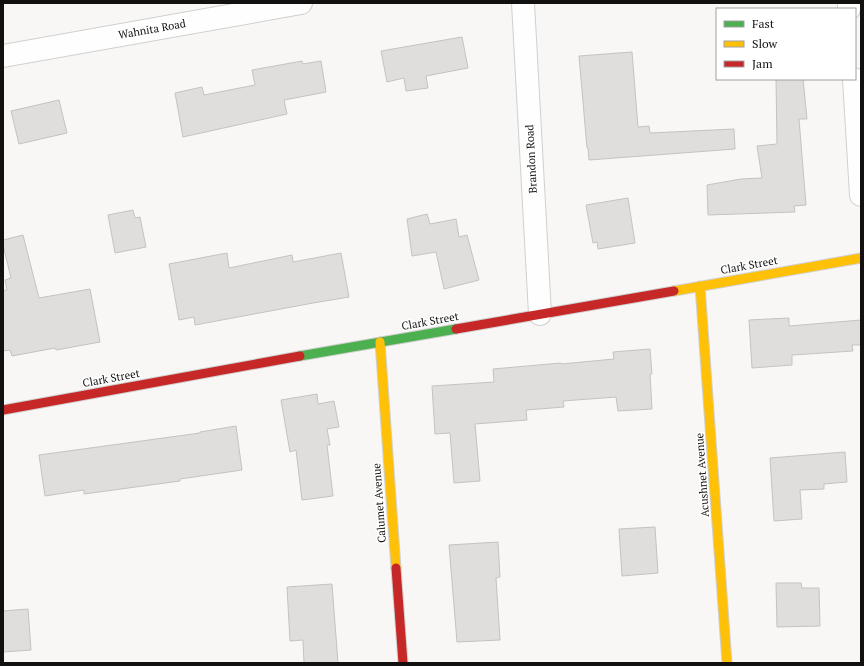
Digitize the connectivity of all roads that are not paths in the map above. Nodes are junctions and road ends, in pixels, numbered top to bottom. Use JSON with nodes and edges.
{"nodes":[{"id":1,"x":301,"y":3,"type":"edge"},
{"id":2,"x":523,"y":3,"type":"edge"},
{"id":3,"x":3,"y":56,"type":"edge"},
{"id":4,"x":854,"y":80,"type":"edge"},
{"id":5,"x":861,"y":195,"type":"edge"},
{"id":6,"x":861,"y":258,"type":"edge"},
{"id":7,"x":700,"y":286,"type":"junction"},
{"id":8,"x":540,"y":314,"type":"junction"},
{"id":9,"x":380,"y":342,"type":"junction"},
{"id":10,"x":3,"y":410,"type":"edge"},
{"id":11,"x":403,"y":663,"type":"edge"},
{"id":12,"x":727,"y":663,"type":"edge"}],
"edges":[{"from":1,"to":3,"type":"street","name":"Wahnita Road"},
{"from":2,"to":8,"type":"street","name":"Brandon Road"},
{"from":4,"to":5,"type":"street"},
{"from":6,"to":7,"type":"street","name":"Clark Street"},
{"from":7,"to":8,"type":"street","name":"Clark Street"},
{"from":7,"to":12,"type":"street","name":"Acushnet Avenue"},
{"from":8,"to":9,"type":"street","name":"Clark Street"},
{"from":9,"to":10,"type":"street","name":"Clark Street"},
{"from":9,"to":11,"type":"street","name":"Calumet Avenue"}]}
